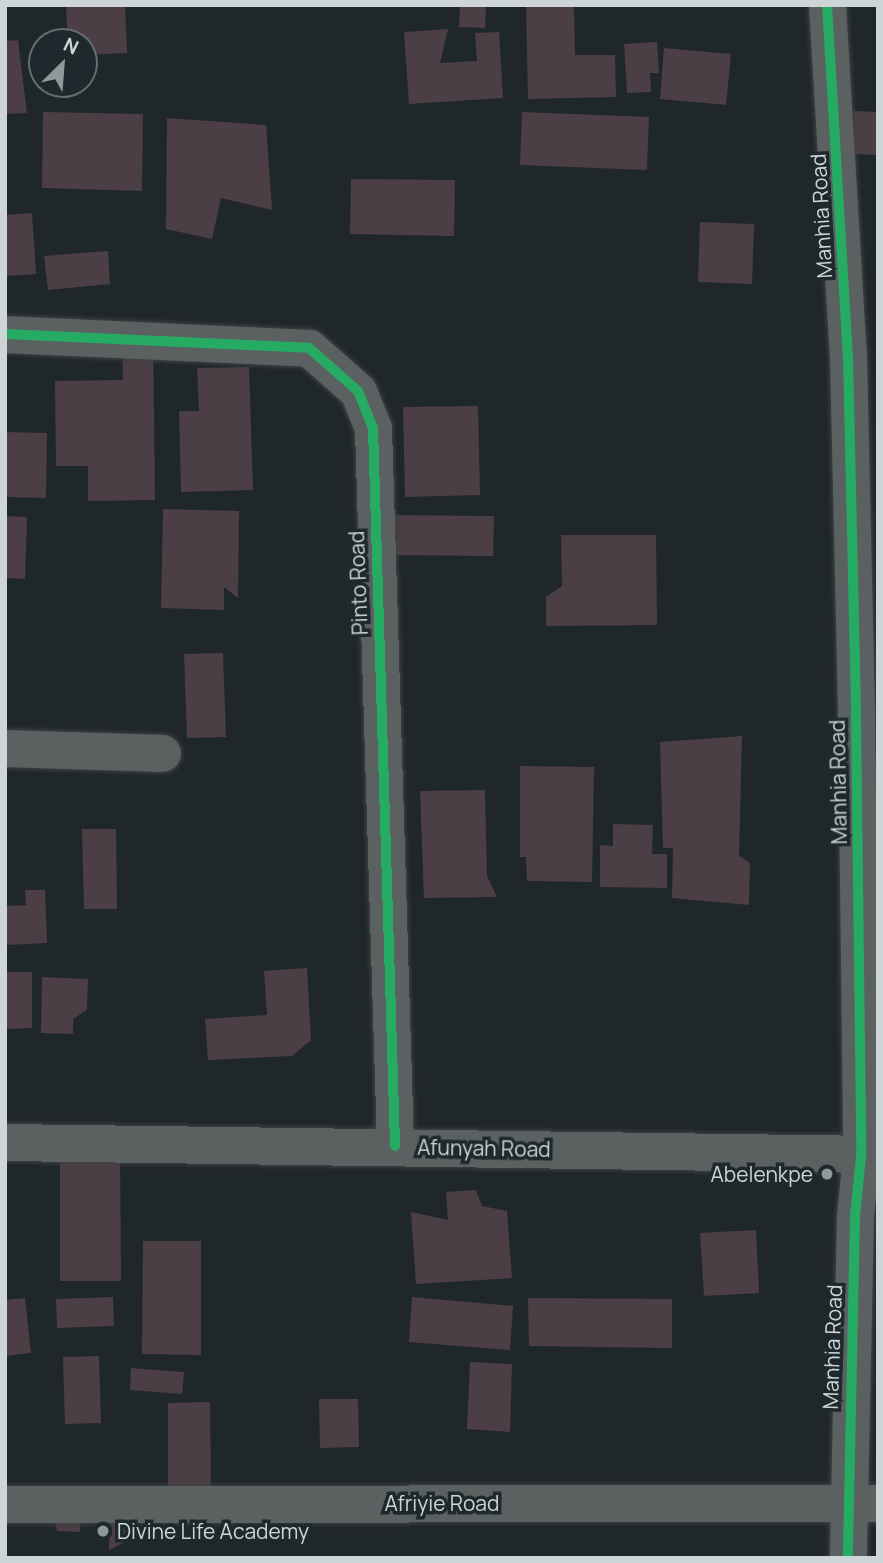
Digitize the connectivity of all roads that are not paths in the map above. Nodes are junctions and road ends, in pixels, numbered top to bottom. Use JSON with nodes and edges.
{"nodes":[{"id":1,"x":827,"y":5,"type":"edge"},
{"id":2,"x":5,"y":334,"type":"edge"},
{"id":3,"x":863,"y":356,"type":"edge"},
{"id":4,"x":867,"y":716,"type":"edge"},
{"id":5,"x":5,"y":748,"type":"edge"},
{"id":6,"x":162,"y":753,"type":"dead end"},
{"id":7,"x":5,"y":1142,"type":"edge"},
{"id":8,"x":395,"y":1146,"type":"junction"},
{"id":9,"x":869,"y":1155,"type":"edge"},
{"id":10,"x":862,"y":1502,"type":"edge"},
{"id":11,"x":5,"y":1504,"type":"edge"},
{"id":12,"x":848,"y":1558,"type":"edge"}],
"edges":[{"from":1,"to":3,"type":"street","name":"Manhia Road"},
{"from":2,"to":8,"type":"street","name":"Pinto Road"},
{"from":3,"to":4,"type":"street","name":"Manhia Road"},
{"from":4,"to":9,"type":"street","name":"Manhia Road"},
{"from":5,"to":6,"type":"street"},
{"from":7,"to":8,"type":"street","name":"Afunyah Road"},
{"from":8,"to":9,"type":"street","name":"Afunyah Road"},
{"from":9,"to":10,"type":"street","name":"Manhia Road"},
{"from":10,"to":11,"type":"street","name":"Afriyie Road"},
{"from":10,"to":12,"type":"street","name":"Manhia Road"}]}
